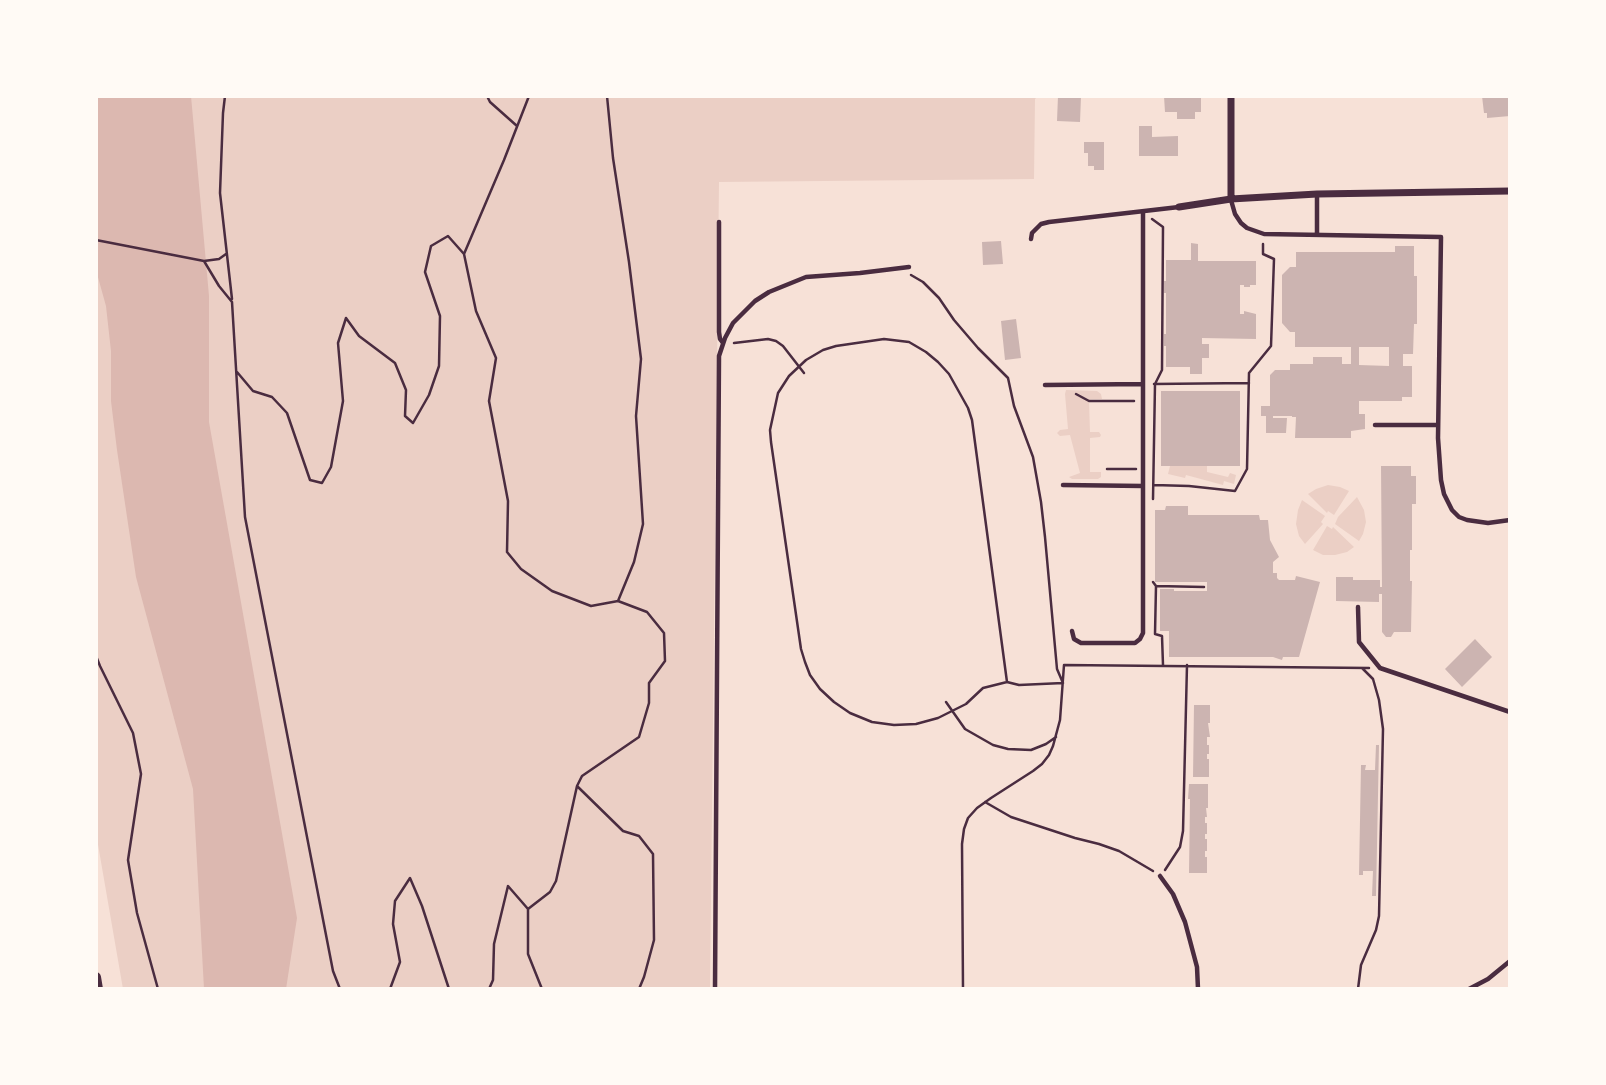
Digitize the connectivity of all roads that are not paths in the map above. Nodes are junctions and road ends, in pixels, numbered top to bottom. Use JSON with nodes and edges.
{"nodes":[{"id":1,"x":1231,"y":96,"type":"edge"},
{"id":2,"x":1510,"y":191,"type":"edge"},
{"id":3,"x":1317,"y":194,"type":"junction"},
{"id":4,"x":1231,"y":199,"type":"junction"},
{"id":5,"x":1179,"y":206,"type":"joint"},
{"id":6,"x":1143,"y":212,"type":"junction"},
{"id":7,"x":719,"y":222,"type":"dead end"},
{"id":8,"x":1317,"y":235,"type":"junction"},
{"id":9,"x":1031,"y":239,"type":"dead end"},
{"id":10,"x":909,"y":267,"type":"dead end"},
{"id":11,"x":723,"y":343,"type":"junction"},
{"id":12,"x":1143,"y":384,"type":"junction"},
{"id":13,"x":1045,"y":385,"type":"dead end"},
{"id":14,"x":1375,"y":425,"type":"dead end"},
{"id":15,"x":1438,"y":425,"type":"junction"},
{"id":16,"x":1063,"y":485,"type":"dead end"},
{"id":17,"x":1143,"y":486,"type":"junction"},
{"id":18,"x":1510,"y":520,"type":"edge"},
{"id":19,"x":1358,"y":607,"type":"dead end"},
{"id":20,"x":1072,"y":631,"type":"dead end"},
{"id":21,"x":1510,"y":712,"type":"edge"},
{"id":22,"x":1160,"y":876,"type":"road end"},
{"id":23,"x":1510,"y":961,"type":"edge"},
{"id":24,"x":96,"y":977,"type":"edge"},
{"id":25,"x":98,"y":989,"type":"edge"},
{"id":26,"x":715,"y":989,"type":"edge"},
{"id":27,"x":1198,"y":989,"type":"edge"},
{"id":28,"x":1469,"y":989,"type":"edge"}],
"edges":[{"from":1,"to":4,"type":"street"},
{"from":2,"to":3,"type":"street"},
{"from":3,"to":4,"type":"street"},
{"from":3,"to":8,"type":"lane"},
{"from":4,"to":5,"type":"street"},
{"from":4,"to":8,"type":"lane"},
{"from":5,"to":6,"type":"lane"},
{"from":6,"to":9,"type":"lane"},
{"from":6,"to":12,"type":"lane"},
{"from":7,"to":11,"type":"lane"},
{"from":8,"to":15,"type":"lane"},
{"from":10,"to":11,"type":"lane"},
{"from":11,"to":26,"type":"lane"},
{"from":12,"to":13,"type":"lane"},
{"from":12,"to":17,"type":"lane"},
{"from":14,"to":15,"type":"lane"},
{"from":15,"to":18,"type":"lane"},
{"from":16,"to":17,"type":"lane"},
{"from":17,"to":20,"type":"lane"},
{"from":19,"to":21,"type":"lane"},
{"from":22,"to":27,"type":"lane"},
{"from":23,"to":28,"type":"lane"},
{"from":24,"to":25,"type":"main road"}]}
